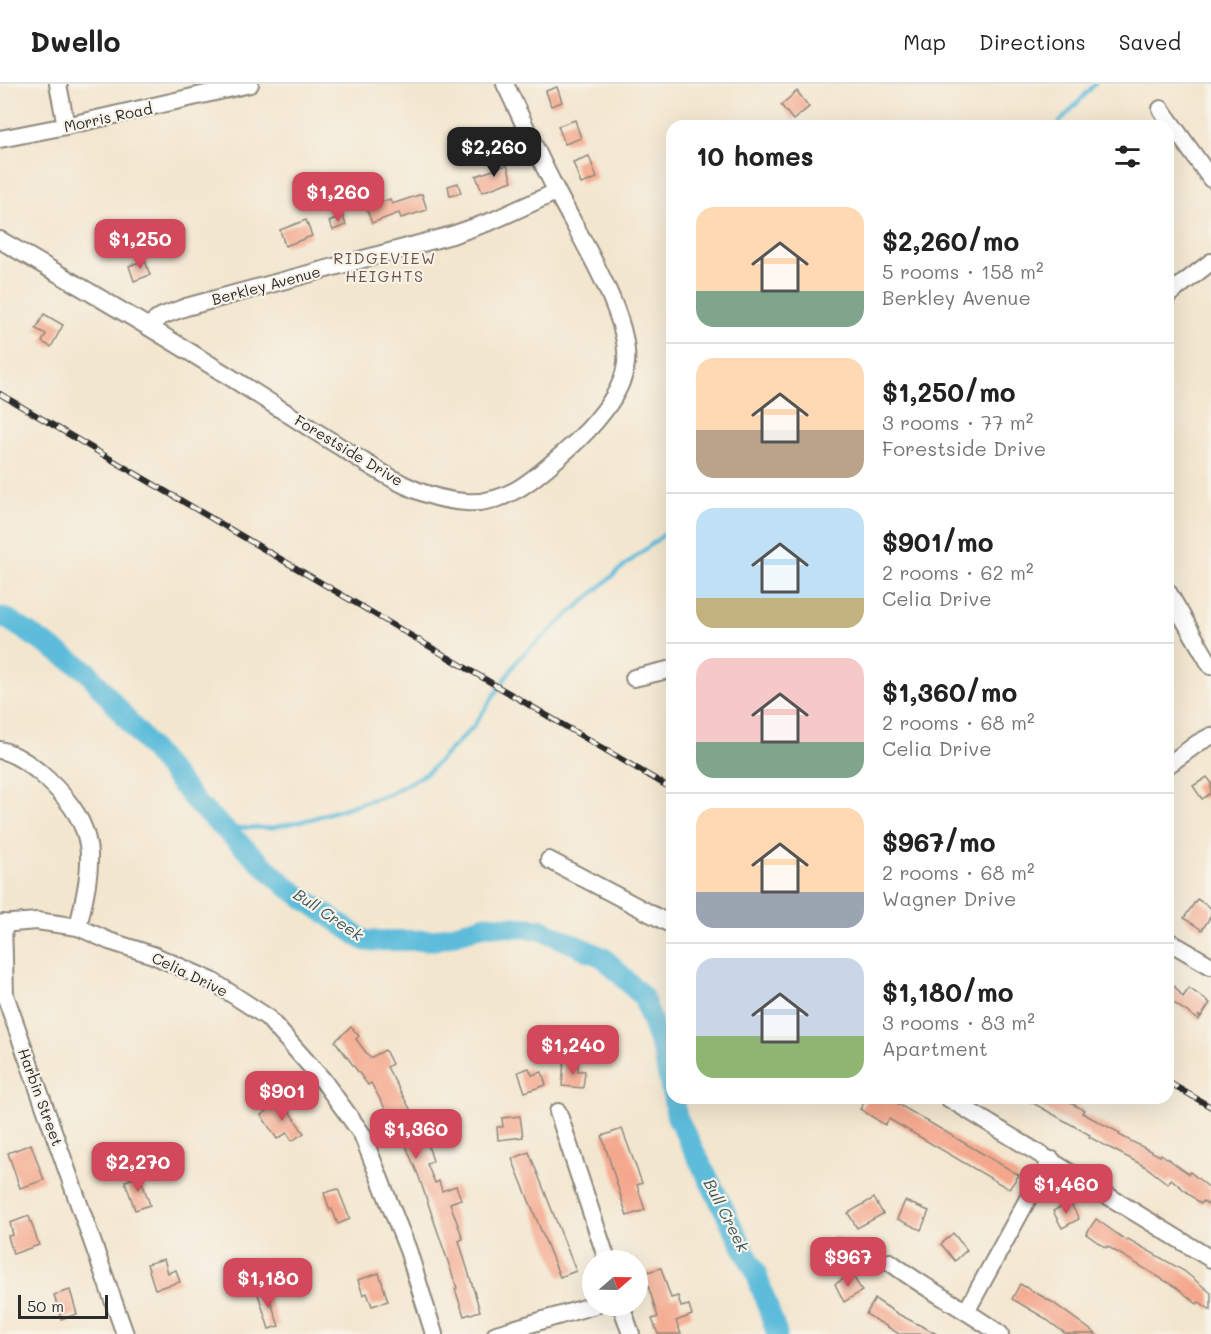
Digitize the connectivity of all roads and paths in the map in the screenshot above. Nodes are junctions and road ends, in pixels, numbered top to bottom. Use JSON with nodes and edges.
{"nodes":[{"id":1,"x":58,"y":84,"type":"edge"},
{"id":2,"x":250,"y":84,"type":"edge"},
{"id":3,"x":504,"y":84,"type":"edge"},
{"id":4,"x":1161,"y":109,"type":"dead end"},
{"id":5,"x":1169,"y":120,"type":"edge"},
{"id":6,"x":66,"y":126,"type":"junction"},
{"id":7,"x":1174,"y":127,"type":"edge"},
{"id":8,"x":0,"y":139,"type":"edge"},
{"id":9,"x":1211,"y":179,"type":"edge"},
{"id":10,"x":556,"y":192,"type":"junction"},
{"id":11,"x":0,"y":240,"type":"edge"},
{"id":12,"x":1211,"y":262,"type":"edge"},
{"id":13,"x":1174,"y":290,"type":"edge"},
{"id":14,"x":148,"y":326,"type":"junction"},
{"id":15,"x":1174,"y":602,"type":"edge"},
{"id":16,"x":1211,"y":666,"type":"edge"},
{"id":17,"x":666,"y":670,"type":"edge"},
{"id":18,"x":634,"y":678,"type":"dead end"},
{"id":19,"x":1211,"y":736,"type":"edge"},
{"id":20,"x":0,"y":750,"type":"edge"},
{"id":21,"x":1174,"y":761,"type":"edge"},
{"id":22,"x":549,"y":860,"type":"dead end"},
{"id":23,"x":666,"y":922,"type":"edge"},
{"id":24,"x":2,"y":924,"type":"edge"},
{"id":25,"x":78,"y":927,"type":"junction"},
{"id":26,"x":1174,"y":944,"type":"edge"},
{"id":27,"x":1211,"y":966,"type":"edge"},
{"id":28,"x":958,"y":1104,"type":"edge"},
{"id":29,"x":558,"y":1112,"type":"dead end"},
{"id":30,"x":1052,"y":1160,"type":"junction"},
{"id":31,"x":604,"y":1250,"type":"edge"},
{"id":32,"x":1211,"y":1258,"type":"edge"},
{"id":33,"x":890,"y":1262,"type":"dead end"},
{"id":34,"x":582,"y":1309,"type":"edge"},
{"id":35,"x":967,"y":1310,"type":"junction"},
{"id":36,"x":625,"y":1316,"type":"edge"},
{"id":37,"x":125,"y":1334,"type":"edge"},
{"id":38,"x":434,"y":1334,"type":"edge"},
{"id":39,"x":496,"y":1334,"type":"edge"},
{"id":40,"x":631,"y":1334,"type":"edge"},
{"id":41,"x":1000,"y":1334,"type":"edge"}],
"edges":[{"from":1,"to":6,"type":"street"},
{"from":2,"to":6,"type":"street","name":"Morris Road"},
{"from":3,"to":10,"type":"street","name":"Forestside Drive"},
{"from":4,"to":5,"type":"street"},
{"from":6,"to":8,"type":"street","name":"Morris Road"},
{"from":7,"to":9,"type":"street"},
{"from":10,"to":14,"type":"street","name":"Berkley Avenue"},
{"from":10,"to":14,"type":"street","name":"Forestside Drive"},
{"from":11,"to":14,"type":"street","name":"Forestside Drive"},
{"from":12,"to":13,"type":"street"},
{"from":15,"to":16,"type":"street"},
{"from":17,"to":18,"type":"street"},
{"from":19,"to":21,"type":"street"},
{"from":20,"to":25,"type":"street"},
{"from":22,"to":23,"type":"street"},
{"from":24,"to":25,"type":"street","name":"Celia Drive"},
{"from":24,"to":37,"type":"street","name":"Harbin Street"},
{"from":25,"to":38,"type":"street","name":"Celia Drive"},
{"from":26,"to":27,"type":"street"},
{"from":28,"to":30,"type":"street"},
{"from":29,"to":31,"type":"street"},
{"from":30,"to":32,"type":"street"},
{"from":30,"to":35,"type":"street"},
{"from":33,"to":35,"type":"street"},
{"from":34,"to":39,"type":"street"},
{"from":35,"to":41,"type":"street"},
{"from":36,"to":40,"type":"street"}]}
